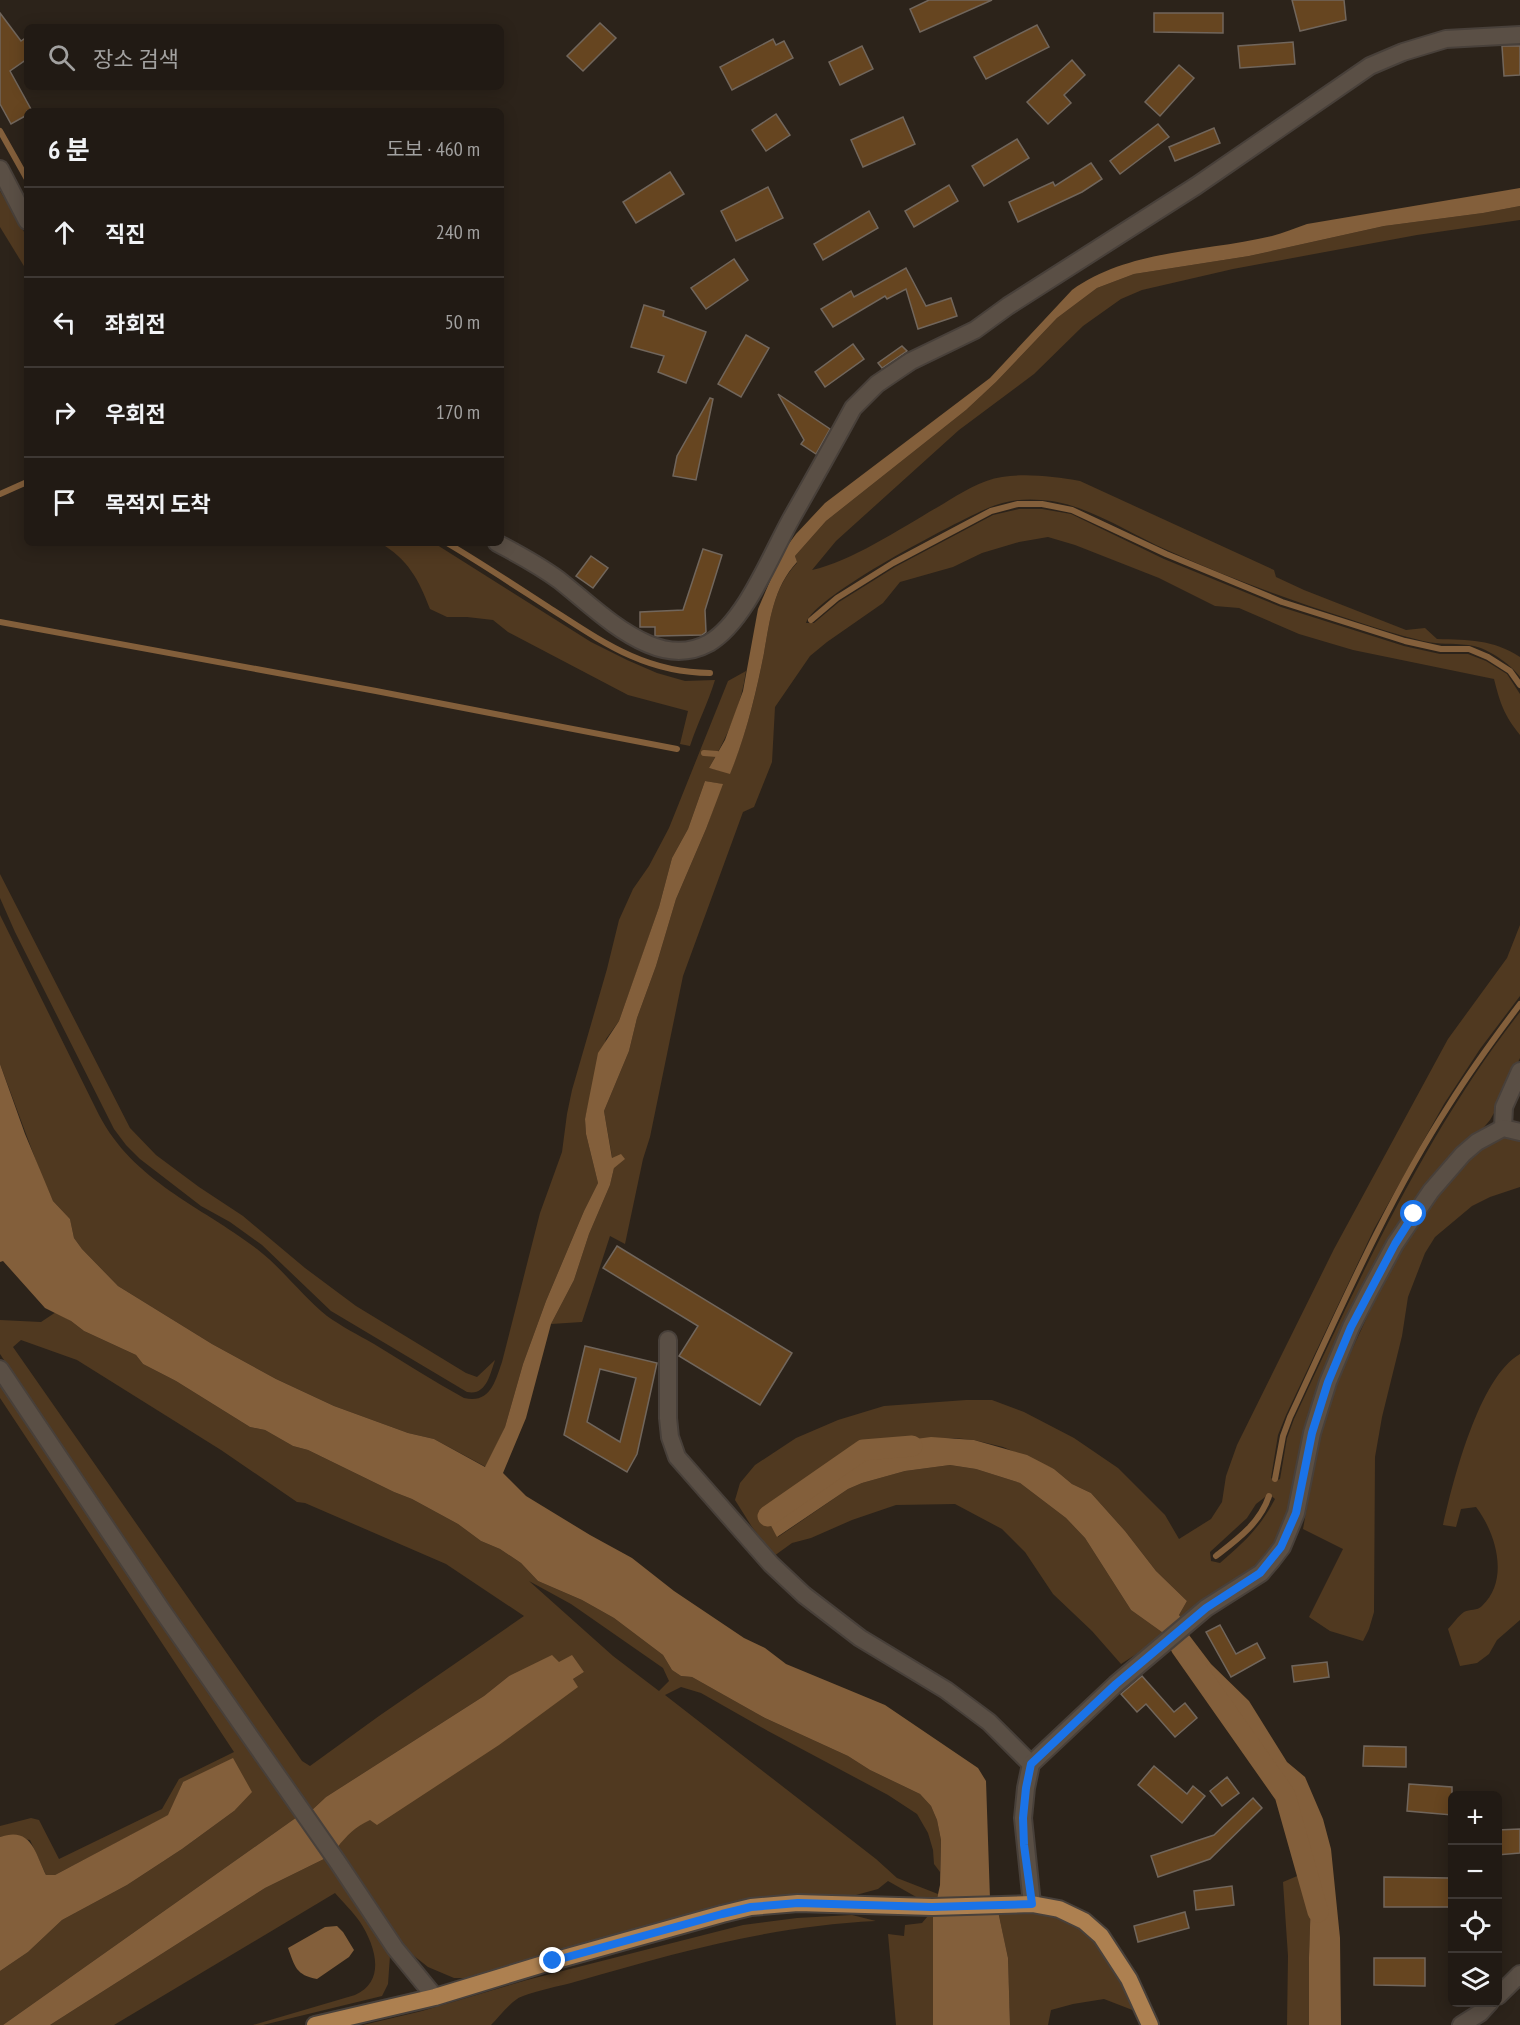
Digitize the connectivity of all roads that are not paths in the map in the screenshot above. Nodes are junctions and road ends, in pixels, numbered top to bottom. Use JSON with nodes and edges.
{"nodes":[{"id":1,"x":1520,"y":35,"type":"edge"},
{"id":2,"x":0,"y":169,"type":"edge"},
{"id":3,"x":24,"y":215,"type":"edge"},
{"id":4,"x":502,"y":546,"type":"edge"},
{"id":5,"x":1520,"y":1071,"type":"edge"},
{"id":6,"x":1503,"y":1128,"type":"junction"},
{"id":7,"x":1520,"y":1132,"type":"edge"},
{"id":8,"x":668,"y":1340,"type":"dead end"},
{"id":9,"x":0,"y":1369,"type":"edge"},
{"id":10,"x":1031,"y":1764,"type":"junction"},
{"id":11,"x":1032,"y":1904,"type":"junction"},
{"id":12,"x":1520,"y":1974,"type":"edge"},
{"id":13,"x":1502,"y":1991,"type":"edge"},
{"id":14,"x":435,"y":1997,"type":"junction"},
{"id":15,"x":1485,"y":2007,"type":"edge"},
{"id":16,"x":315,"y":2025,"type":"edge"},
{"id":17,"x":1150,"y":2025,"type":"edge"},
{"id":18,"x":1461,"y":2025,"type":"edge"}],
"edges":[{"from":1,"to":4,"type":"street"},
{"from":2,"to":3,"type":"street"},
{"from":5,"to":6,"type":"street"},
{"from":6,"to":7,"type":"street"},
{"from":6,"to":10,"type":"street"},
{"from":8,"to":10,"type":"street"},
{"from":9,"to":14,"type":"street"},
{"from":10,"to":11,"type":"street"},
{"from":11,"to":14,"type":"main road"},
{"from":11,"to":17,"type":"main road"},
{"from":12,"to":13,"type":"street"},
{"from":14,"to":16,"type":"main road"},
{"from":15,"to":18,"type":"street"}]}
